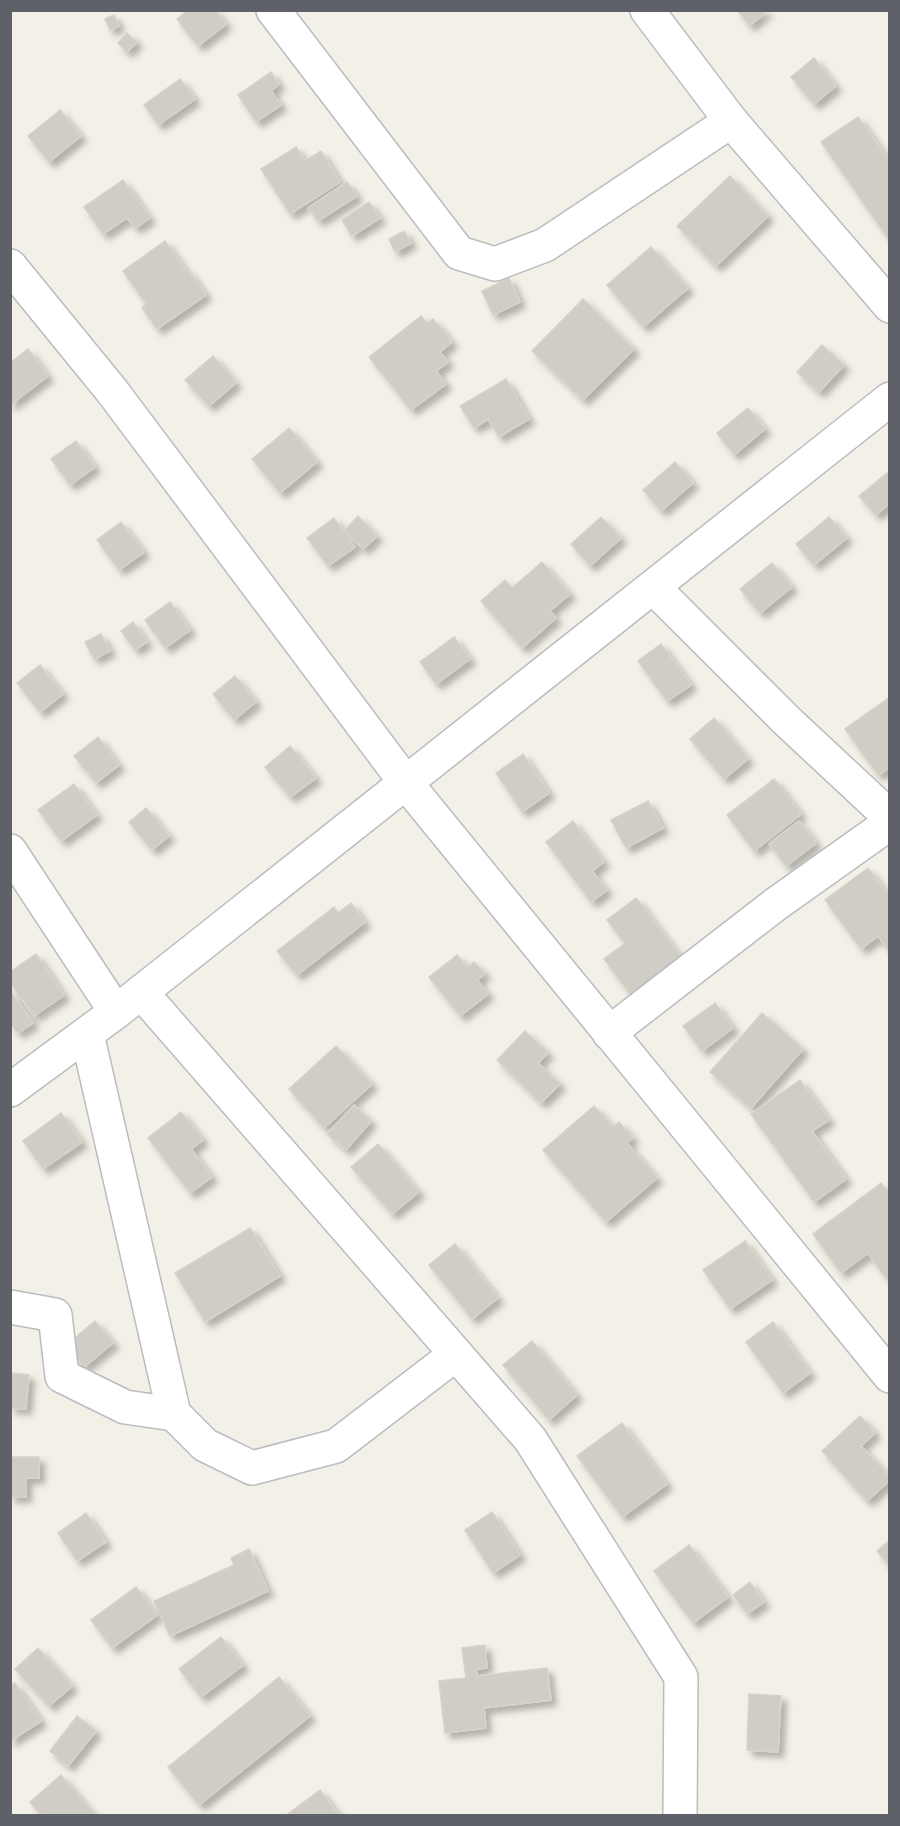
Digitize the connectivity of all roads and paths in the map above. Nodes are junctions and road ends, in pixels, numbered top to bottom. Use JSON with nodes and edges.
{"nodes":[{"id":1,"x":273,"y":10,"type":"edge"},
{"id":2,"x":647,"y":10,"type":"edge"},
{"id":3,"x":730,"y":121,"type":"junction"},
{"id":4,"x":10,"y":266,"type":"edge"},
{"id":5,"x":890,"y":306,"type":"edge"},
{"id":6,"x":890,"y":399,"type":"edge"},
{"id":7,"x":653,"y":587,"type":"junction"},
{"id":8,"x":406,"y":783,"type":"junction"},
{"id":9,"x":890,"y":817,"type":"edge"},
{"id":10,"x":890,"y":823,"type":"edge"},
{"id":11,"x":10,"y":851,"type":"edge"},
{"id":12,"x":141,"y":992,"type":"junction"},
{"id":13,"x":116,"y":1012,"type":"junction"},
{"id":14,"x":609,"y":1033,"type":"junction"},
{"id":15,"x":87,"y":1034,"type":"junction"},
{"id":16,"x":10,"y":1090,"type":"edge"},
{"id":17,"x":10,"y":1307,"type":"edge"},
{"id":18,"x":456,"y":1354,"type":"junction"},
{"id":19,"x":890,"y":1376,"type":"edge"},
{"id":20,"x":174,"y":1414,"type":"junction"},
{"id":21,"x":680,"y":1815,"type":"edge"}],
"edges":[{"from":1,"to":3,"type":"street"},
{"from":2,"to":3,"type":"street"},
{"from":3,"to":5,"type":"street"},
{"from":4,"to":8,"type":"street"},
{"from":6,"to":7,"type":"street"},
{"from":7,"to":8,"type":"street"},
{"from":7,"to":9,"type":"street"},
{"from":8,"to":12,"type":"street"},
{"from":8,"to":14,"type":"street"},
{"from":10,"to":14,"type":"street"},
{"from":11,"to":13,"type":"street"},
{"from":12,"to":13,"type":"street"},
{"from":12,"to":18,"type":"street"},
{"from":13,"to":15,"type":"street"},
{"from":14,"to":19,"type":"street"},
{"from":15,"to":16,"type":"street"},
{"from":15,"to":20,"type":"street"},
{"from":17,"to":20,"type":"street"},
{"from":18,"to":20,"type":"street"},
{"from":18,"to":21,"type":"street"}]}
